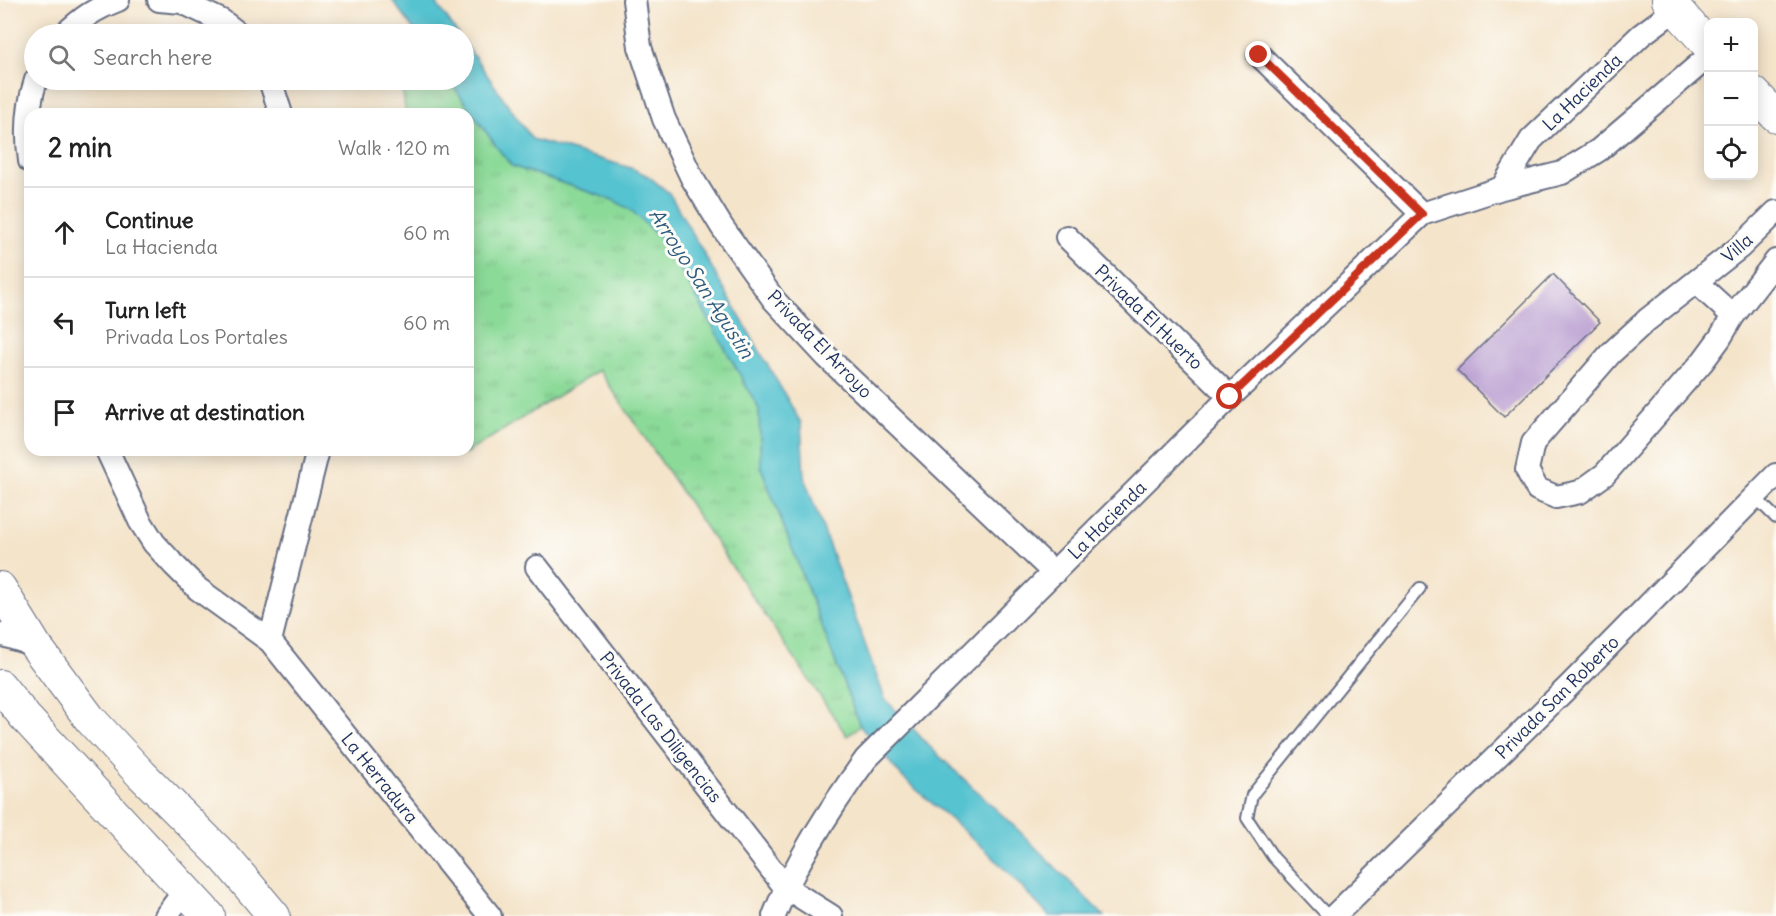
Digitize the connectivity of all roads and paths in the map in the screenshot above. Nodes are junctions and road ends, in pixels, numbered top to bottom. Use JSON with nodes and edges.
{"nodes":[{"id":1,"x":118,"y":0,"type":"edge"},
{"id":2,"x":159,"y":0,"type":"edge"},
{"id":3,"x":634,"y":0,"type":"edge"},
{"id":4,"x":1672,"y":5,"type":"edge"},
{"id":5,"x":76,"y":24,"type":"edge"},
{"id":6,"x":226,"y":24,"type":"edge"},
{"id":7,"x":1704,"y":41,"type":"edge"},
{"id":8,"x":1259,"y":55,"type":"dead end"},
{"id":9,"x":1704,"y":60,"type":"edge"},
{"id":10,"x":33,"y":90,"type":"edge"},
{"id":11,"x":273,"y":90,"type":"edge"},
{"id":12,"x":1758,"y":97,"type":"edge"},
{"id":13,"x":29,"y":108,"type":"edge"},
{"id":14,"x":279,"y":108,"type":"edge"},
{"id":15,"x":1776,"y":116,"type":"edge"},
{"id":16,"x":1502,"y":188,"type":"junction"},
{"id":17,"x":1776,"y":213,"type":"edge"},
{"id":18,"x":1422,"y":214,"type":"junction"},
{"id":19,"x":1067,"y":237,"type":"dead end"},
{"id":20,"x":1776,"y":261,"type":"edge"},
{"id":21,"x":1696,"y":282,"type":"junction"},
{"id":22,"x":1733,"y":316,"type":"junction"},
{"id":23,"x":1230,"y":397,"type":"junction"},
{"id":24,"x":110,"y":456,"type":"edge"},
{"id":25,"x":316,"y":456,"type":"edge"},
{"id":26,"x":1776,"y":475,"type":"edge"},
{"id":27,"x":1755,"y":497,"type":"junction"},
{"id":28,"x":1776,"y":518,"type":"edge"},
{"id":29,"x":537,"y":567,"type":"dead end"},
{"id":30,"x":1054,"y":573,"type":"junction"},
{"id":31,"x":0,"y":588,"type":"edge"},
{"id":32,"x":1420,"y":588,"type":"dead end"},
{"id":33,"x":0,"y":634,"type":"edge"},
{"id":34,"x":270,"y":641,"type":"junction"},
{"id":35,"x":35,"y":645,"type":"junction"},
{"id":36,"x":0,"y":686,"type":"edge"},
{"id":37,"x":12,"y":715,"type":"edge"},
{"id":38,"x":785,"y":887,"type":"junction"},
{"id":39,"x":185,"y":890,"type":"junction"},
{"id":40,"x":166,"y":916,"type":"edge"},
{"id":41,"x":209,"y":916,"type":"edge"},
{"id":42,"x":274,"y":916,"type":"edge"},
{"id":43,"x":490,"y":916,"type":"edge"},
{"id":44,"x":774,"y":916,"type":"edge"},
{"id":45,"x":831,"y":916,"type":"edge"},
{"id":46,"x":1328,"y":916,"type":"edge"},
{"id":47,"x":1334,"y":916,"type":"edge"}],
"edges":[{"from":1,"to":5,"type":"street"},
{"from":2,"to":6,"type":"street"},
{"from":3,"to":30,"type":"street","name":"Privada El Arroyo"},
{"from":4,"to":7,"type":"main road"},
{"from":4,"to":16,"type":"street","name":"La Hacienda"},
{"from":8,"to":18,"type":"street"},
{"from":9,"to":16,"type":"street","name":"La Hacienda"},
{"from":10,"to":13,"type":"street"},
{"from":11,"to":14,"type":"street"},
{"from":12,"to":15,"type":"main road"},
{"from":16,"to":18,"type":"street","name":"La Hacienda"},
{"from":17,"to":21,"type":"street","name":"Villa"},
{"from":18,"to":23,"type":"street","name":"La Hacienda"},
{"from":19,"to":23,"type":"street","name":"Privada El Huerto"},
{"from":20,"to":22,"type":"street","name":"Villa"},
{"from":21,"to":22,"type":"street"},
{"from":21,"to":22,"type":"street","name":"Villa"},
{"from":23,"to":30,"type":"street","name":"La Hacienda"},
{"from":24,"to":34,"type":"street","name":"La Herradura"},
{"from":25,"to":34,"type":"street"},
{"from":26,"to":27,"type":"street","name":"Privada San Roberto"},
{"from":27,"to":28,"type":"lane"},
{"from":27,"to":47,"type":"street","name":"Privada San Roberto"},
{"from":29,"to":38,"type":"street","name":"Privada Las Diligencias"},
{"from":30,"to":38,"type":"street","name":"La Hacienda"},
{"from":31,"to":35,"type":"main road"},
{"from":32,"to":46,"type":"lane"},
{"from":33,"to":35,"type":"street"},
{"from":34,"to":43,"type":"street","name":"La Herradura"},
{"from":35,"to":42,"type":"main road"},
{"from":36,"to":37,"type":"main road"},
{"from":37,"to":39,"type":"main road"},
{"from":38,"to":44,"type":"street","name":"La Hacienda"},
{"from":38,"to":45,"type":"street","name":"Privada Las Diligencias"},
{"from":39,"to":40,"type":"street"},
{"from":39,"to":41,"type":"main road"}]}
